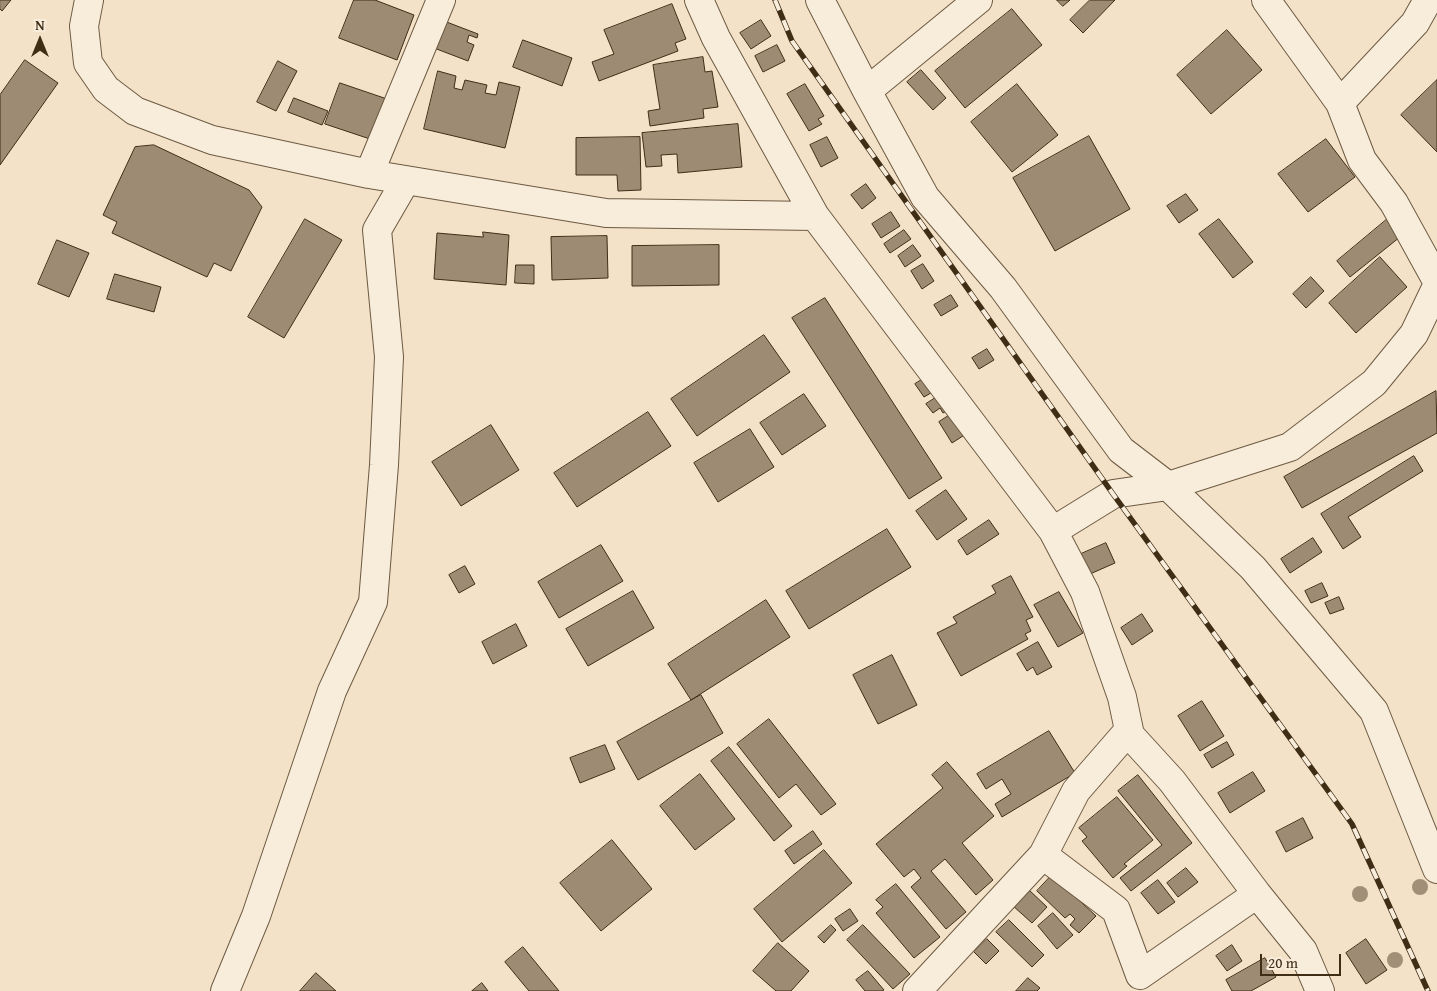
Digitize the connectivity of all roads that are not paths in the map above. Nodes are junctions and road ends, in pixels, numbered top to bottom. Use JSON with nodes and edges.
{"nodes":[{"id":1,"x":89,"y":0,"type":"edge"},
{"id":2,"x":441,"y":0,"type":"edge"},
{"id":3,"x":699,"y":0,"type":"edge"},
{"id":4,"x":820,"y":0,"type":"edge"},
{"id":5,"x":978,"y":0,"type":"edge"},
{"id":6,"x":1266,"y":0,"type":"edge"},
{"id":7,"x":1428,"y":0,"type":"edge"},
{"id":8,"x":866,"y":91,"type":"junction"},
{"id":9,"x":1340,"y":103,"type":"junction"},
{"id":10,"x":369,"y":174,"type":"junction"},
{"id":11,"x":406,"y":180,"type":"junction"},
{"id":12,"x":815,"y":216,"type":"junction"},
{"id":13,"x":1437,"y":281,"type":"edge"},
{"id":14,"x":1437,"y":286,"type":"edge"},
{"id":15,"x":1168,"y":486,"type":"junction"},
{"id":16,"x":1053,"y":531,"type":"junction"},
{"id":17,"x":1129,"y":730,"type":"junction"},
{"id":18,"x":1043,"y":855,"type":"junction"},
{"id":19,"x":1437,"y":870,"type":"edge"},
{"id":20,"x":1257,"y":894,"type":"junction"},
{"id":21,"x":1145,"y":983,"type":"edge"},
{"id":22,"x":224,"y":991,"type":"edge"},
{"id":23,"x":917,"y":991,"type":"edge"},
{"id":24,"x":1320,"y":991,"type":"edge"}],
"edges":[{"from":1,"to":10,"type":"street"},
{"from":2,"to":10,"type":"street"},
{"from":3,"to":12,"type":"street"},
{"from":4,"to":8,"type":"street"},
{"from":5,"to":8,"type":"street"},
{"from":6,"to":9,"type":"street"},
{"from":7,"to":9,"type":"street"},
{"from":8,"to":15,"type":"street"},
{"from":9,"to":13,"type":"street"},
{"from":10,"to":11,"type":"street"},
{"from":11,"to":12,"type":"street"},
{"from":11,"to":22,"type":"street"},
{"from":12,"to":16,"type":"street"},
{"from":14,"to":15,"type":"street"},
{"from":15,"to":16,"type":"street"},
{"from":15,"to":19,"type":"street"},
{"from":16,"to":17,"type":"street"},
{"from":17,"to":18,"type":"street"},
{"from":17,"to":20,"type":"street"},
{"from":18,"to":21,"type":"street"},
{"from":18,"to":23,"type":"street"},
{"from":20,"to":21,"type":"street"},
{"from":20,"to":24,"type":"street"}]}
